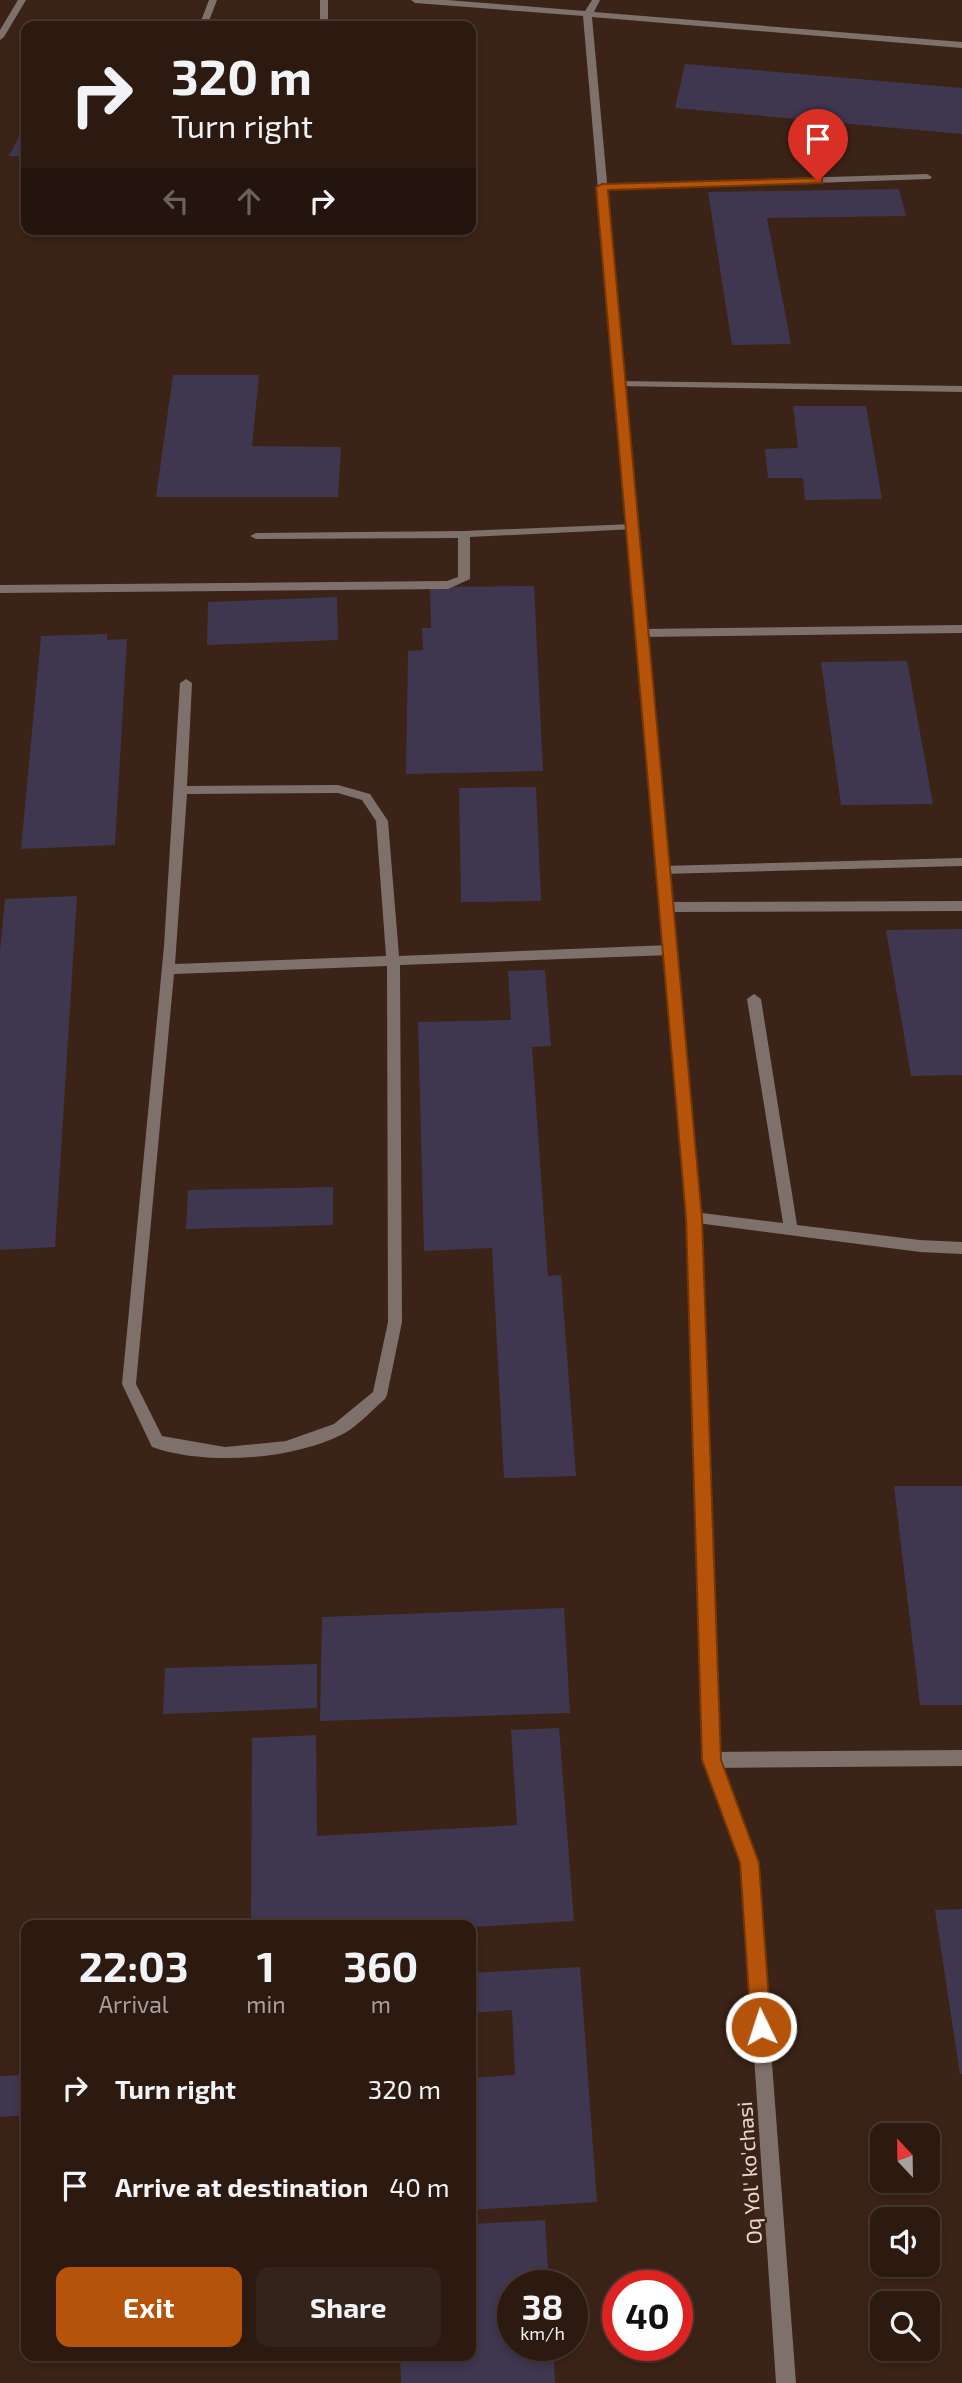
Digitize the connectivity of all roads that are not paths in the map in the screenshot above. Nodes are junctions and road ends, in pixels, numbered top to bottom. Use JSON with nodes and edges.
{"nodes":[{"id":1,"x":22,"y":0,"type":"edge"},
{"id":2,"x":213,"y":0,"type":"edge"},
{"id":3,"x":324,"y":0,"type":"edge"},
{"id":4,"x":415,"y":0,"type":"edge"},
{"id":5,"x":596,"y":0,"type":"edge"},
{"id":6,"x":587,"y":16,"type":"junction"},
{"id":7,"x":205,"y":21,"type":"edge"},
{"id":8,"x":324,"y":21,"type":"edge"},
{"id":9,"x":0,"y":37,"type":"edge"},
{"id":10,"x":962,"y":45,"type":"edge"},
{"id":11,"x":927,"y":177,"type":"dead end"},
{"id":12,"x":602,"y":187,"type":"junction"},
{"id":13,"x":620,"y":384,"type":"junction"},
{"id":14,"x":962,"y":389,"type":"edge"},
{"id":15,"x":632,"y":527,"type":"junction"},
{"id":16,"x":464,"y":534,"type":"junction"},
{"id":17,"x":256,"y":536,"type":"dead end"},
{"id":18,"x":0,"y":589,"type":"edge"},
{"id":19,"x":960,"y":629,"type":"edge"},
{"id":20,"x":641,"y":633,"type":"junction"},
{"id":21,"x":962,"y":643,"type":"edge"},
{"id":22,"x":186,"y":682,"type":"dead end"},
{"id":23,"x":182,"y":790,"type":"junction"},
{"id":24,"x":962,"y":862,"type":"edge"},
{"id":25,"x":663,"y":870,"type":"junction"},
{"id":26,"x":962,"y":906,"type":"edge"},
{"id":27,"x":666,"y":907,"type":"junction"},
{"id":28,"x":670,"y":950,"type":"junction"},
{"id":29,"x":393,"y":960,"type":"junction"},
{"id":30,"x":170,"y":969,"type":"junction"},
{"id":31,"x":754,"y":999,"type":"dead end"},
{"id":32,"x":694,"y":1218,"type":"junction"},
{"id":33,"x":791,"y":1230,"type":"junction"},
{"id":34,"x":962,"y":1248,"type":"edge"},
{"id":35,"x":962,"y":1758,"type":"edge"},
{"id":36,"x":711,"y":1760,"type":"junction"},
{"id":37,"x":786,"y":2383,"type":"edge"}],
"edges":[{"from":1,"to":9,"type":"street"},
{"from":2,"to":7,"type":"street"},
{"from":3,"to":8,"type":"street"},
{"from":4,"to":6,"type":"street"},
{"from":5,"to":6,"type":"street"},
{"from":6,"to":10,"type":"street"},
{"from":6,"to":12,"type":"street","name":"Oq Yol' ko'chasi"},
{"from":11,"to":12,"type":"street"},
{"from":12,"to":13,"type":"street","name":"Oq Yol' ko'chasi"},
{"from":13,"to":14,"type":"street"},
{"from":13,"to":15,"type":"street","name":"Oq Yol' ko'chasi"},
{"from":15,"to":16,"type":"street"},
{"from":15,"to":20,"type":"street","name":"Oq Yol' ko'chasi"},
{"from":16,"to":17,"type":"street"},
{"from":16,"to":18,"type":"street"},
{"from":19,"to":20,"type":"street"},
{"from":19,"to":21,"type":"street"},
{"from":20,"to":25,"type":"street","name":"Oq Yol' ko'chasi"},
{"from":22,"to":23,"type":"street"},
{"from":23,"to":29,"type":"street"},
{"from":23,"to":30,"type":"street"},
{"from":24,"to":25,"type":"street"},
{"from":25,"to":27,"type":"street","name":"Oq Yol' ko'chasi"},
{"from":26,"to":27,"type":"street"},
{"from":27,"to":28,"type":"street","name":"Oq Yol' ko'chasi"},
{"from":28,"to":29,"type":"street"},
{"from":28,"to":32,"type":"street","name":"Oq Yol' ko'chasi"},
{"from":29,"to":30,"type":"street"},
{"from":29,"to":30,"type":"street"},
{"from":31,"to":33,"type":"street"},
{"from":32,"to":33,"type":"street"},
{"from":32,"to":36,"type":"street","name":"Oq Yol' ko'chasi"},
{"from":33,"to":34,"type":"street"},
{"from":35,"to":36,"type":"street"},
{"from":36,"to":37,"type":"street","name":"Oq Yol' ko'chasi"}]}
